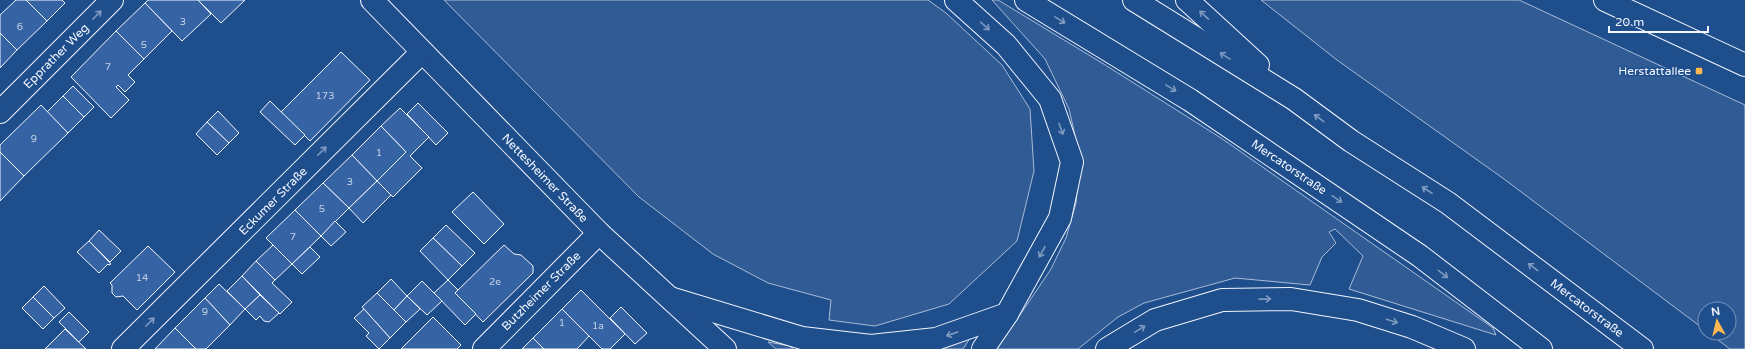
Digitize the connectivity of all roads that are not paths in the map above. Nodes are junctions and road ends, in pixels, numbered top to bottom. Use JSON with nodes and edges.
{"nodes":[{"id":1,"x":112,"y":0,"type":"edge"},
{"id":2,"x":372,"y":0,"type":"edge"},
{"id":3,"x":956,"y":0,"type":"edge"},
{"id":4,"x":1026,"y":0,"type":"edge"},
{"id":5,"x":1134,"y":0,"type":"edge"},
{"id":6,"x":1187,"y":0,"type":"edge"},
{"id":7,"x":1605,"y":0,"type":"edge"},
{"id":8,"x":422,"y":52,"type":"junction"},
{"id":9,"x":1744,"y":64,"type":"edge"},
{"id":10,"x":1294,"y":99,"type":"junction"},
{"id":11,"x":0,"y":112,"type":"edge"},
{"id":12,"x":599,"y":233,"type":"junction"},
{"id":13,"x":670,"y":298,"type":"junction"},
{"id":14,"x":1007,"y":314,"type":"junction"},
{"id":15,"x":123,"y":349,"type":"edge"},
{"id":16,"x":484,"y":349,"type":"edge"},
{"id":17,"x":725,"y":349,"type":"edge"},
{"id":18,"x":983,"y":349,"type":"edge"},
{"id":19,"x":1107,"y":349,"type":"edge"},
{"id":20,"x":1464,"y":349,"type":"edge"},
{"id":21,"x":1541,"y":349,"type":"edge"},
{"id":22,"x":1642,"y":349,"type":"edge"}],
"edges":[{"from":11,"to":1,"type":"main road","name":"Epprather Weg","one_way":true},
{"from":2,"to":8,"type":"main road","name":"Nettesheimer Straße"},
{"from":3,"to":14,"type":"main road","one_way":true},
{"from":4,"to":21,"type":"main road","name":"Mercatorstraße","one_way":true},
{"from":10,"to":5,"type":"main road","name":"Mercatorstraße","one_way":true},
{"from":10,"to":6,"type":"main road","one_way":true},
{"from":7,"to":9,"type":"main road"},
{"from":8,"to":12,"type":"main road","name":"Nettesheimer Straße"},
{"from":15,"to":8,"type":"main road","name":"Eckumer Straße","one_way":true},
{"from":22,"to":10,"type":"main road","name":"Mercatorstraße","one_way":true},
{"from":12,"to":13,"type":"main road","name":"Nettesheimer Straße"},
{"from":12,"to":16,"type":"main road","name":"Butzheimer Straße"},
{"from":14,"to":13,"type":"main road","one_way":true},
{"from":13,"to":17,"type":"main road","name":"Nettesheimer Straße"},
{"from":14,"to":18,"type":"main road"},
{"from":19,"to":20,"type":"main road","one_way":true}]}
